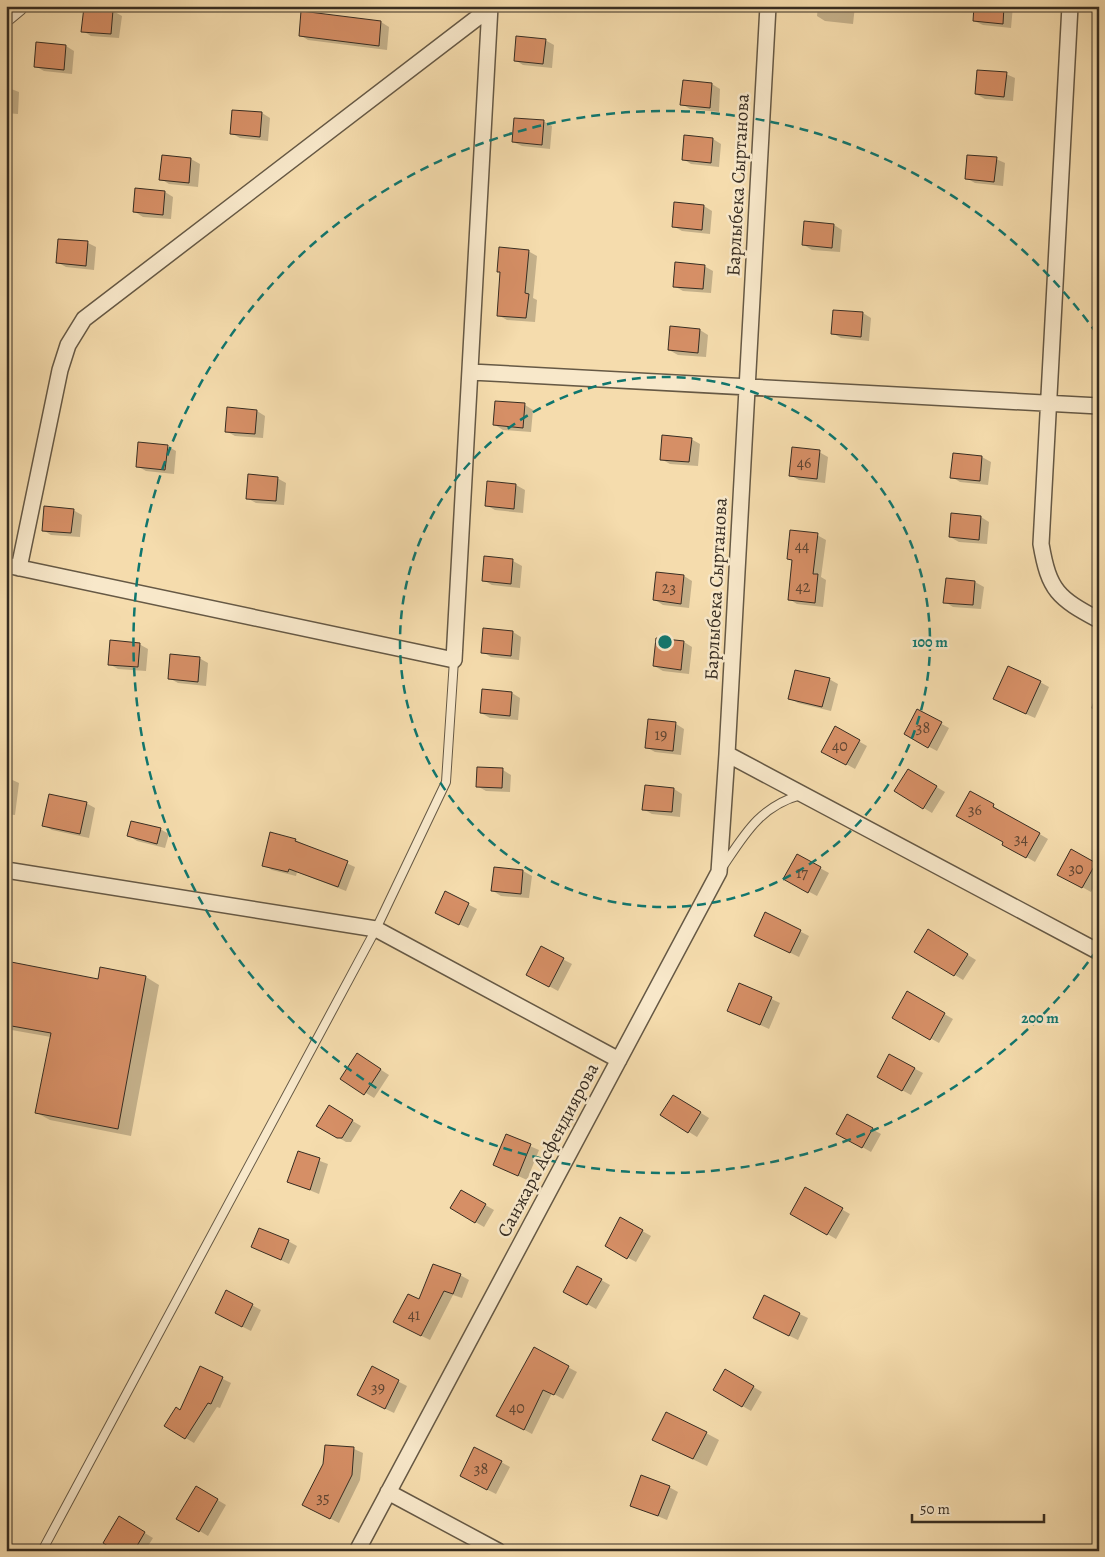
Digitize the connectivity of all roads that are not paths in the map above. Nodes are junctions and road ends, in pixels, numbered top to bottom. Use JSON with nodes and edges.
{"nodes":[{"id":1,"x":18,"y":6,"type":"edge"},
{"id":2,"x":768,"y":6,"type":"edge"},
{"id":3,"x":1070,"y":6,"type":"edge"},
{"id":4,"x":490,"y":7,"type":"edge"},
{"id":5,"x":6,"y":16,"type":"edge"},
{"id":6,"x":472,"y":372,"type":"junction"},
{"id":7,"x":748,"y":387,"type":"junction"},
{"id":8,"x":1048,"y":403,"type":"junction"},
{"id":9,"x":1099,"y":406,"type":"edge"},
{"id":10,"x":13,"y":567,"type":"edge"},
{"id":11,"x":1099,"y":620,"type":"edge"},
{"id":12,"x":454,"y":660,"type":"junction"},
{"id":13,"x":727,"y":754,"type":"junction"},
{"id":14,"x":803,"y":795,"type":"junction"},
{"id":15,"x":6,"y":870,"type":"edge"},
{"id":16,"x":719,"y":872,"type":"junction"},
{"id":17,"x":376,"y":930,"type":"junction"},
{"id":18,"x":1099,"y":952,"type":"edge"},
{"id":19,"x":619,"y":1060,"type":"junction"},
{"id":20,"x":388,"y":1492,"type":"junction"},
{"id":21,"x":42,"y":1551,"type":"edge"},
{"id":22,"x":357,"y":1551,"type":"edge"},
{"id":23,"x":498,"y":1551,"type":"edge"}],
"edges":[{"from":1,"to":5,"type":"street"},
{"from":2,"to":7,"type":"street","name":"Барлыбека Сыртанова"},
{"from":3,"to":8,"type":"street"},
{"from":4,"to":6,"type":"street"},
{"from":4,"to":10,"type":"street"},
{"from":6,"to":7,"type":"street"},
{"from":6,"to":12,"type":"street"},
{"from":7,"to":8,"type":"street"},
{"from":7,"to":13,"type":"street","name":"Барлыбека Сыртанова"},
{"from":8,"to":9,"type":"street"},
{"from":8,"to":11,"type":"street"},
{"from":10,"to":12,"type":"street"},
{"from":12,"to":17,"type":"lane"},
{"from":13,"to":14,"type":"street"},
{"from":13,"to":16,"type":"street","name":"Санжара Асфендиярова"},
{"from":14,"to":16,"type":"lane"},
{"from":14,"to":18,"type":"street"},
{"from":15,"to":17,"type":"street"},
{"from":16,"to":19,"type":"street","name":"Санжара Асфендиярова"},
{"from":17,"to":19,"type":"street"},
{"from":17,"to":21,"type":"lane"},
{"from":19,"to":20,"type":"street","name":"Санжара Асфендиярова"},
{"from":20,"to":22,"type":"street","name":"Санжара Асфендиярова"},
{"from":20,"to":23,"type":"street"}]}
